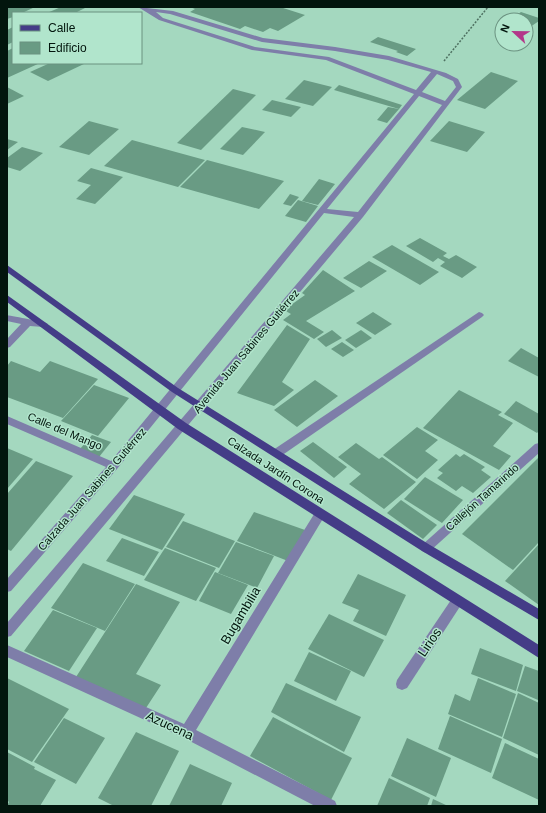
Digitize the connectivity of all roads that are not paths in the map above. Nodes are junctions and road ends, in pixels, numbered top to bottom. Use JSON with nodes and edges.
{"nodes":[{"id":1,"x":141,"y":7,"type":"edge"},
{"id":2,"x":149,"y":10,"type":"junction"},
{"id":3,"x":323,"y":48,"type":"junction"},
{"id":4,"x":315,"y":56,"type":"junction"},
{"id":5,"x":435,"y":72,"type":"junction"},
{"id":6,"x":418,"y":94,"type":"junction"},
{"id":7,"x":446,"y":104,"type":"junction"},
{"id":8,"x":323,"y":211,"type":"junction"},
{"id":9,"x":360,"y":215,"type":"junction"},
{"id":10,"x":7,"y":268,"type":"edge"},
{"id":11,"x":7,"y":298,"type":"edge"},
{"id":12,"x":479,"y":315,"type":"dead end"},
{"id":13,"x":7,"y":318,"type":"edge"},
{"id":14,"x":28,"y":323,"type":"junction"},
{"id":15,"x":43,"y":324,"type":"junction"},
{"id":16,"x":7,"y":345,"type":"edge"},
{"id":17,"x":175,"y":390,"type":"junction"},
{"id":18,"x":201,"y":405,"type":"junction"},
{"id":19,"x":160,"y":409,"type":"junction"},
{"id":20,"x":7,"y":420,"type":"edge"},
{"id":21,"x":182,"y":426,"type":"junction"},
{"id":22,"x":539,"y":447,"type":"edge"},
{"id":23,"x":277,"y":453,"type":"junction"},
{"id":24,"x":114,"y":466,"type":"junction"},
{"id":25,"x":320,"y":514,"type":"junction"},
{"id":26,"x":426,"y":548,"type":"junction"},
{"id":27,"x":7,"y":587,"type":"edge"},
{"id":28,"x":457,"y":601,"type":"junction"},
{"id":29,"x":539,"y":615,"type":"edge"},
{"id":30,"x":7,"y":632,"type":"edge"},
{"id":31,"x":7,"y":652,"type":"edge"},
{"id":32,"x":539,"y":652,"type":"edge"},
{"id":33,"x":402,"y":684,"type":"dead end"},
{"id":34,"x":186,"y":732,"type":"junction"},
{"id":35,"x":330,"y":806,"type":"edge"}],
"edges":[{"from":1,"to":2,"type":"street"},
{"from":2,"to":3,"type":"street"},
{"from":2,"to":4,"type":"street"},
{"from":3,"to":4,"type":"street"},
{"from":3,"to":5,"type":"street"},
{"from":4,"to":6,"type":"street"},
{"from":5,"to":6,"type":"street"},
{"from":5,"to":7,"type":"street","name":"Avenida Juan Sabines Gutiérrez"},
{"from":6,"to":7,"type":"street"},
{"from":6,"to":8,"type":"street"},
{"from":7,"to":9,"type":"street","name":"Avenida Juan Sabines Gutiérrez"},
{"from":8,"to":9,"type":"street"},
{"from":8,"to":17,"type":"street"},
{"from":9,"to":18,"type":"street","name":"Avenida Juan Sabines Gutiérrez"},
{"from":10,"to":17,"type":"main road","name":"Calzada Jardín Corona"},
{"from":11,"to":15,"type":"main road","name":"Calzada Jardín Corona"},
{"from":12,"to":23,"type":"street"},
{"from":13,"to":14,"type":"street"},
{"from":14,"to":15,"type":"street"},
{"from":14,"to":16,"type":"street"},
{"from":15,"to":19,"type":"main road","name":"Calzada Jardín Corona"},
{"from":17,"to":18,"type":"main road","name":"Calzada Jardín Corona"},
{"from":17,"to":19,"type":"street","name":"Calzada Juan Sabines Gutiérrez"},
{"from":18,"to":21,"type":"street","name":"Avenida Juan Sabines Gutiérrez"},
{"from":18,"to":23,"type":"main road","name":"Calzada Jardín Corona"},
{"from":19,"to":21,"type":"main road","name":"Calzada Jardín Corona"},
{"from":19,"to":24,"type":"street","name":"Calzada Juan Sabines Gutiérrez"},
{"from":20,"to":24,"type":"street","name":"Calle del Mango"},
{"from":21,"to":25,"type":"main road","name":"Calzada Jardín Corona"},
{"from":21,"to":30,"type":"street","name":"Avenida Juan Sabines Gutiérrez"},
{"from":22,"to":26,"type":"street","name":"Callejón Tamarindo"},
{"from":23,"to":26,"type":"main road","name":"Calzada Jardín Corona"},
{"from":24,"to":27,"type":"street","name":"Calzada Juan Sabines Gutiérrez"},
{"from":25,"to":28,"type":"main road","name":"Calzada Jardín Corona"},
{"from":25,"to":34,"type":"street","name":"Bugambilia"},
{"from":26,"to":29,"type":"main road","name":"Calzada Jardín Corona"},
{"from":28,"to":32,"type":"main road","name":"Calzada Jardín Corona"},
{"from":28,"to":33,"type":"street","name":"Lirios"},
{"from":31,"to":34,"type":"street","name":"Azucena"},
{"from":34,"to":35,"type":"street","name":"Azucena"}]}
